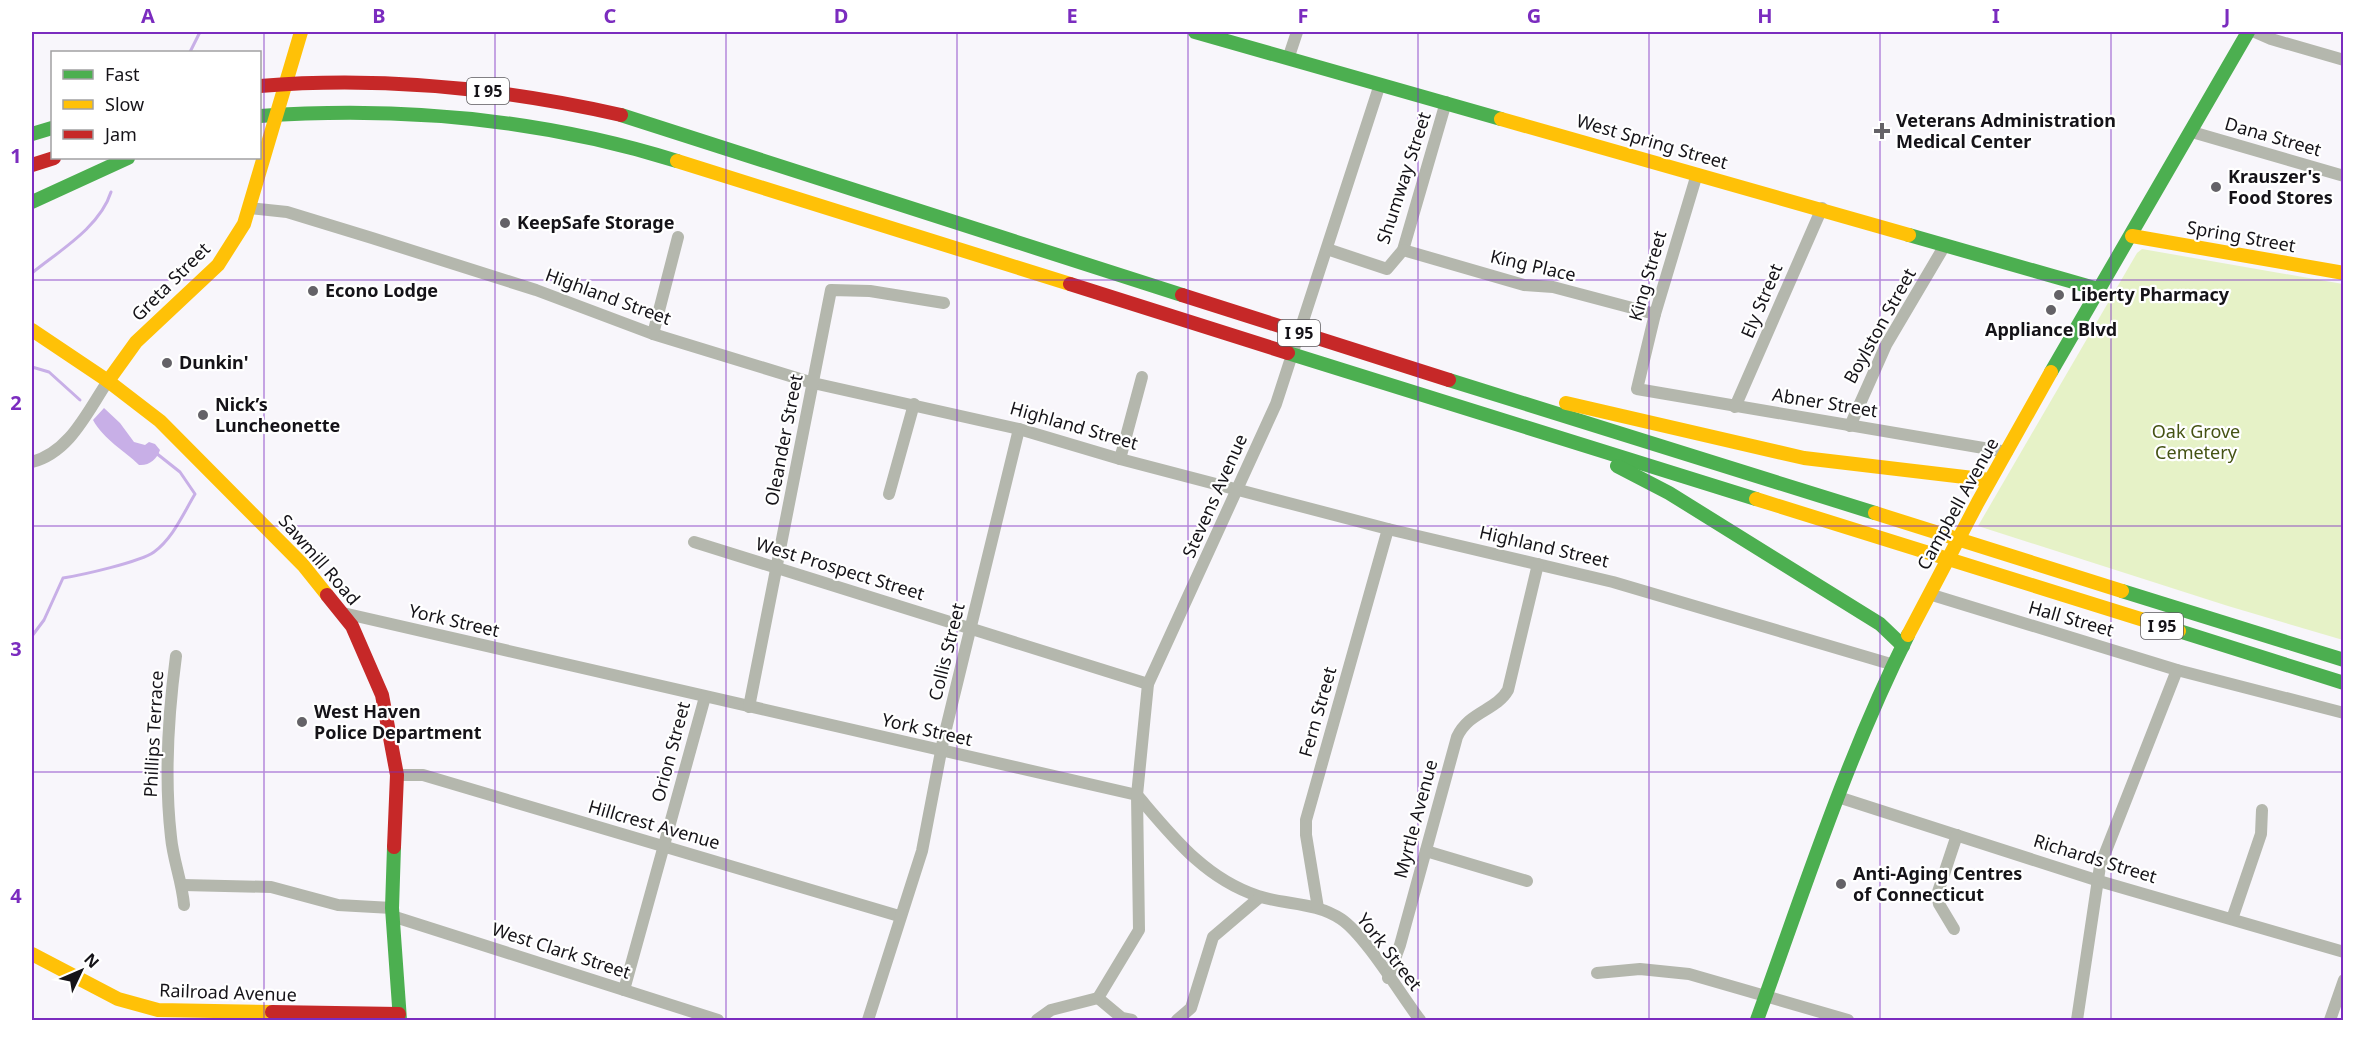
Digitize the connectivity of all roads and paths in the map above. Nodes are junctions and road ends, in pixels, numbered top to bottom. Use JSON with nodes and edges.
{"nodes":[{"id":1,"x":301,"y":32,"type":"edge"},
{"id":2,"x":1195,"y":32,"type":"edge"},
{"id":3,"x":1297,"y":32,"type":"edge"},
{"id":4,"x":2248,"y":32,"type":"edge"},
{"id":5,"x":2256,"y":32,"type":"edge"},
{"id":6,"x":1289,"y":57,"type":"junction"},
{"id":7,"x":2343,"y":60,"type":"edge"},
{"id":8,"x":1380,"y":84,"type":"junction"},
{"id":9,"x":266,"y":85,"type":"edge"},
{"id":10,"x":1446,"y":102,"type":"junction"},
{"id":11,"x":261,"y":116,"type":"edge"},
{"id":12,"x":51,"y":128,"type":"edge"},
{"id":13,"x":2192,"y":132,"type":"junction"},
{"id":14,"x":32,"y":134,"type":"edge"},
{"id":15,"x":51,"y":159,"type":"edge"},
{"id":16,"x":126,"y":159,"type":"edge"},
{"id":17,"x":32,"y":165,"type":"edge"},
{"id":18,"x":1697,"y":174,"type":"junction"},
{"id":19,"x":2343,"y":176,"type":"edge"},
{"id":20,"x":32,"y":202,"type":"edge"},
{"id":21,"x":250,"y":208,"type":"junction"},
{"id":22,"x":1822,"y":208,"type":"junction"},
{"id":23,"x":2132,"y":236,"type":"junction"},
{"id":24,"x":678,"y":237,"type":"dead end"},
{"id":25,"x":1945,"y":245,"type":"junction"},
{"id":26,"x":1327,"y":249,"type":"junction"},
{"id":27,"x":1403,"y":250,"type":"junction"},
{"id":28,"x":2343,"y":273,"type":"edge"},
{"id":29,"x":2098,"y":289,"type":"junction"},
{"id":30,"x":944,"y":303,"type":"dead end"},
{"id":31,"x":1655,"y":314,"type":"junction"},
{"id":32,"x":32,"y":330,"type":"edge"},
{"id":33,"x":653,"y":334,"type":"junction"},
{"id":34,"x":1356,"y":351,"type":"junction"},
{"id":35,"x":1142,"y":377,"type":"dead end"},
{"id":36,"x":108,"y":381,"type":"junction"},
{"id":37,"x":813,"y":383,"type":"junction"},
{"id":38,"x":1637,"y":389,"type":"joint"},
{"id":39,"x":1448,"y":402,"type":"junction"},
{"id":40,"x":914,"y":404,"type":"junction"},
{"id":41,"x":1735,"y":407,"type":"junction"},
{"id":42,"x":1850,"y":426,"type":"junction"},
{"id":43,"x":1019,"y":429,"type":"junction"},
{"id":44,"x":2007,"y":452,"type":"junction"},
{"id":45,"x":1120,"y":459,"type":"junction"},
{"id":46,"x":32,"y":462,"type":"edge"},
{"id":47,"x":1990,"y":480,"type":"junction"},
{"id":48,"x":1239,"y":489,"type":"junction"},
{"id":49,"x":889,"y":494,"type":"dead end"},
{"id":50,"x":1388,"y":529,"type":"junction"},
{"id":51,"x":694,"y":542,"type":"dead end"},
{"id":52,"x":1538,"y":564,"type":"junction"},
{"id":53,"x":777,"y":570,"type":"junction"},
{"id":54,"x":1929,"y":594,"type":"junction"},
{"id":55,"x":343,"y":613,"type":"junction"},
{"id":56,"x":971,"y":627,"type":"junction"},
{"id":57,"x":1903,"y":646,"type":"junction"},
{"id":58,"x":176,"y":656,"type":"dead end"},
{"id":59,"x":2343,"y":660,"type":"edge"},
{"id":60,"x":1894,"y":665,"type":"junction"},
{"id":61,"x":2177,"y":670,"type":"junction"},
{"id":62,"x":2343,"y":683,"type":"edge"},
{"id":63,"x":1149,"y":684,"type":"junction"},
{"id":64,"x":705,"y":697,"type":"junction"},
{"id":65,"x":749,"y":707,"type":"junction"},
{"id":66,"x":2343,"y":713,"type":"edge"},
{"id":67,"x":941,"y":752,"type":"junction"},
{"id":68,"x":398,"y":776,"type":"junction"},
{"id":69,"x":1137,"y":795,"type":"junction"},
{"id":70,"x":1838,"y":796,"type":"junction"},
{"id":71,"x":2262,"y":810,"type":"dead end"},
{"id":72,"x":1957,"y":835,"type":"junction"},
{"id":73,"x":664,"y":847,"type":"junction"},
{"id":74,"x":1426,"y":851,"type":"junction"},
{"id":75,"x":1527,"y":881,"type":"dead end"},
{"id":76,"x":2099,"y":881,"type":"junction"},
{"id":77,"x":183,"y":885,"type":"junction"},
{"id":78,"x":1260,"y":897,"type":"junction"},
{"id":79,"x":184,"y":905,"type":"dead end"},
{"id":80,"x":1318,"y":908,"type":"junction"},
{"id":81,"x":392,"y":912,"type":"junction"},
{"id":82,"x":899,"y":916,"type":"junction"},
{"id":83,"x":2232,"y":919,"type":"junction"},
{"id":84,"x":1954,"y":929,"type":"dead end"},
{"id":85,"x":2343,"y":952,"type":"edge"},
{"id":86,"x":32,"y":954,"type":"edge"},
{"id":87,"x":1597,"y":972,"type":"dead end"},
{"id":88,"x":1388,"y":978,"type":"junction"},
{"id":89,"x":2343,"y":980,"type":"edge"},
{"id":90,"x":624,"y":990,"type":"junction"},
{"id":91,"x":1098,"y":998,"type":"junction"},
{"id":92,"x":1765,"y":998,"type":"junction"},
{"id":93,"x":400,"y":1017,"type":"edge"},
{"id":94,"x":718,"y":1020,"type":"edge"},
{"id":95,"x":868,"y":1020,"type":"edge"},
{"id":96,"x":1037,"y":1020,"type":"edge"},
{"id":97,"x":1132,"y":1020,"type":"edge"},
{"id":98,"x":1177,"y":1020,"type":"edge"},
{"id":99,"x":1420,"y":1020,"type":"edge"},
{"id":100,"x":1756,"y":1020,"type":"edge"},
{"id":101,"x":1848,"y":1020,"type":"edge"},
{"id":102,"x":2077,"y":1020,"type":"edge"},
{"id":103,"x":2330,"y":1020,"type":"edge"}],
"edges":[{"from":1,"to":21,"type":"main road","name":"Greta Street"},
{"from":2,"to":6,"type":"main road","name":"West Spring Street"},
{"from":3,"to":6,"type":"street"},
{"from":4,"to":13,"type":"main road","name":"Campbell Avenue"},
{"from":5,"to":7,"type":"street"},
{"from":6,"to":8,"type":"main road","name":"West Spring Street"},
{"from":8,"to":10,"type":"main road","name":"West Spring Street"},
{"from":8,"to":26,"type":"street","name":"Stevens Avenue"},
{"from":9,"to":34,"type":"main road","number":"I 95"},
{"from":10,"to":18,"type":"main road","name":"West Spring Street"},
{"from":10,"to":27,"type":"street","name":"Shumway Street"},
{"from":11,"to":39,"type":"main road","number":"I 95"},
{"from":12,"to":14,"type":"main road"},
{"from":13,"to":19,"type":"street","name":"Dana Street"},
{"from":13,"to":23,"type":"main road","name":"Campbell Avenue"},
{"from":15,"to":17,"type":"main road"},
{"from":16,"to":20,"type":"main road"},
{"from":18,"to":22,"type":"main road","name":"West Spring Street"},
{"from":18,"to":31,"type":"street","name":"King Street"},
{"from":21,"to":33,"type":"street","name":"Highland Street"},
{"from":21,"to":36,"type":"main road","name":"Greta Street"},
{"from":22,"to":25,"type":"main road","name":"West Spring Street"},
{"from":22,"to":41,"type":"street","name":"Ely Street"},
{"from":23,"to":28,"type":"main road","name":"Spring Street"},
{"from":23,"to":29,"type":"main road","name":"Campbell Avenue"},
{"from":24,"to":33,"type":"street"},
{"from":25,"to":29,"type":"main road","name":"West Spring Street"},
{"from":25,"to":42,"type":"street","name":"Boylston Street"},
{"from":26,"to":27,"type":"street","name":"Shumway Street"},
{"from":26,"to":48,"type":"street","name":"Stevens Avenue"},
{"from":27,"to":31,"type":"street","name":"King Place"},
{"from":29,"to":44,"type":"main road","name":"Campbell Avenue"},
{"from":30,"to":37,"type":"street","name":"Oleander Street"},
{"from":31,"to":38,"type":"street","name":"King Street"},
{"from":32,"to":36,"type":"main road","name":"Sawmill Road"},
{"from":33,"to":37,"type":"street","name":"Highland Street"},
{"from":34,"to":47,"type":"main road"},
{"from":34,"to":59,"type":"main road","number":"I 95"},
{"from":35,"to":45,"type":"street"},
{"from":36,"to":46,"type":"street"},
{"from":36,"to":55,"type":"main road","name":"Sawmill Road"},
{"from":37,"to":40,"type":"street","name":"Highland Street"},
{"from":37,"to":53,"type":"street","name":"Oleander Street"},
{"from":38,"to":41,"type":"street","name":"Abner Street"},
{"from":39,"to":57,"type":"main road"},
{"from":39,"to":62,"type":"main road","number":"I 95"},
{"from":40,"to":43,"type":"street","name":"Highland Street"},
{"from":40,"to":49,"type":"street"},
{"from":41,"to":42,"type":"street","name":"Abner Street"},
{"from":42,"to":44,"type":"street","name":"Abner Street"},
{"from":43,"to":45,"type":"street","name":"Highland Street"},
{"from":43,"to":56,"type":"street","name":"Collis Street"},
{"from":44,"to":47,"type":"main road","name":"Campbell Avenue"},
{"from":45,"to":48,"type":"street","name":"Highland Street"},
{"from":47,"to":54,"type":"main road","name":"Campbell Avenue"},
{"from":48,"to":50,"type":"street","name":"Highland Street"},
{"from":48,"to":63,"type":"street","name":"Stevens Avenue"},
{"from":50,"to":52,"type":"street","name":"Highland Street"},
{"from":50,"to":80,"type":"street","name":"Fern Street"},
{"from":51,"to":53,"type":"street","name":"West Prospect Street"},
{"from":52,"to":60,"type":"street","name":"Highland Street"},
{"from":52,"to":74,"type":"street","name":"Myrtle Avenue"},
{"from":53,"to":56,"type":"street","name":"West Prospect Street"},
{"from":53,"to":65,"type":"street","name":"Oleander Street"},
{"from":54,"to":57,"type":"main road","name":"Campbell Avenue"},
{"from":54,"to":61,"type":"street","name":"Hall Street"},
{"from":55,"to":64,"type":"street","name":"York Street"},
{"from":55,"to":68,"type":"main road","name":"Sawmill Road"},
{"from":56,"to":63,"type":"street","name":"West Prospect Street"},
{"from":56,"to":67,"type":"street","name":"Collis Street"},
{"from":57,"to":60,"type":"main road","name":"Campbell Avenue"},
{"from":58,"to":77,"type":"street","name":"Phillips Terrace"},
{"from":60,"to":70,"type":"main road","name":"Campbell Avenue"},
{"from":61,"to":66,"type":"street","name":"Hall Street"},
{"from":61,"to":76,"type":"street"},
{"from":63,"to":69,"type":"street","name":"Stevens Avenue"},
{"from":64,"to":65,"type":"street","name":"York Street"},
{"from":64,"to":73,"type":"street","name":"Orion Street"},
{"from":65,"to":67,"type":"street","name":"York Street"},
{"from":67,"to":69,"type":"street","name":"York Street"},
{"from":67,"to":82,"type":"street","name":"Collis Street"},
{"from":68,"to":73,"type":"street","name":"Hillcrest Avenue"},
{"from":68,"to":81,"type":"main road","name":"Sawmill Road"},
{"from":69,"to":78,"type":"street","name":"York Street"},
{"from":69,"to":91,"type":"street","name":"Stevens Avenue"},
{"from":70,"to":72,"type":"street","name":"Richards Street"},
{"from":70,"to":92,"type":"main road","name":"Campbell Avenue"},
{"from":71,"to":83,"type":"street"},
{"from":72,"to":76,"type":"street","name":"Richards Street"},
{"from":72,"to":84,"type":"street"},
{"from":73,"to":82,"type":"street","name":"Hillcrest Avenue"},
{"from":73,"to":90,"type":"street","name":"Orion Street"},
{"from":74,"to":75,"type":"street"},
{"from":74,"to":88,"type":"street","name":"Myrtle Avenue"},
{"from":76,"to":83,"type":"street","name":"Richards Street"},
{"from":76,"to":102,"type":"street"},
{"from":77,"to":79,"type":"street","name":"Phillips Terrace"},
{"from":77,"to":81,"type":"street"},
{"from":78,"to":80,"type":"street","name":"York Street"},
{"from":78,"to":98,"type":"street"},
{"from":80,"to":88,"type":"street","name":"York Street"},
{"from":81,"to":90,"type":"street","name":"West Clark Street"},
{"from":81,"to":93,"type":"main road","name":"Sawmill Road"},
{"from":82,"to":95,"type":"street","name":"Collis Street"},
{"from":83,"to":85,"type":"street","name":"Richards Street"},
{"from":86,"to":93,"type":"main road","name":"Railroad Avenue"},
{"from":87,"to":92,"type":"street"},
{"from":88,"to":99,"type":"street","name":"York Street"},
{"from":89,"to":103,"type":"street"},
{"from":90,"to":94,"type":"street","name":"West Clark Street"},
{"from":91,"to":96,"type":"street"},
{"from":91,"to":97,"type":"street"},
{"from":92,"to":100,"type":"main road","name":"Campbell Avenue"},
{"from":92,"to":101,"type":"street"}]}
